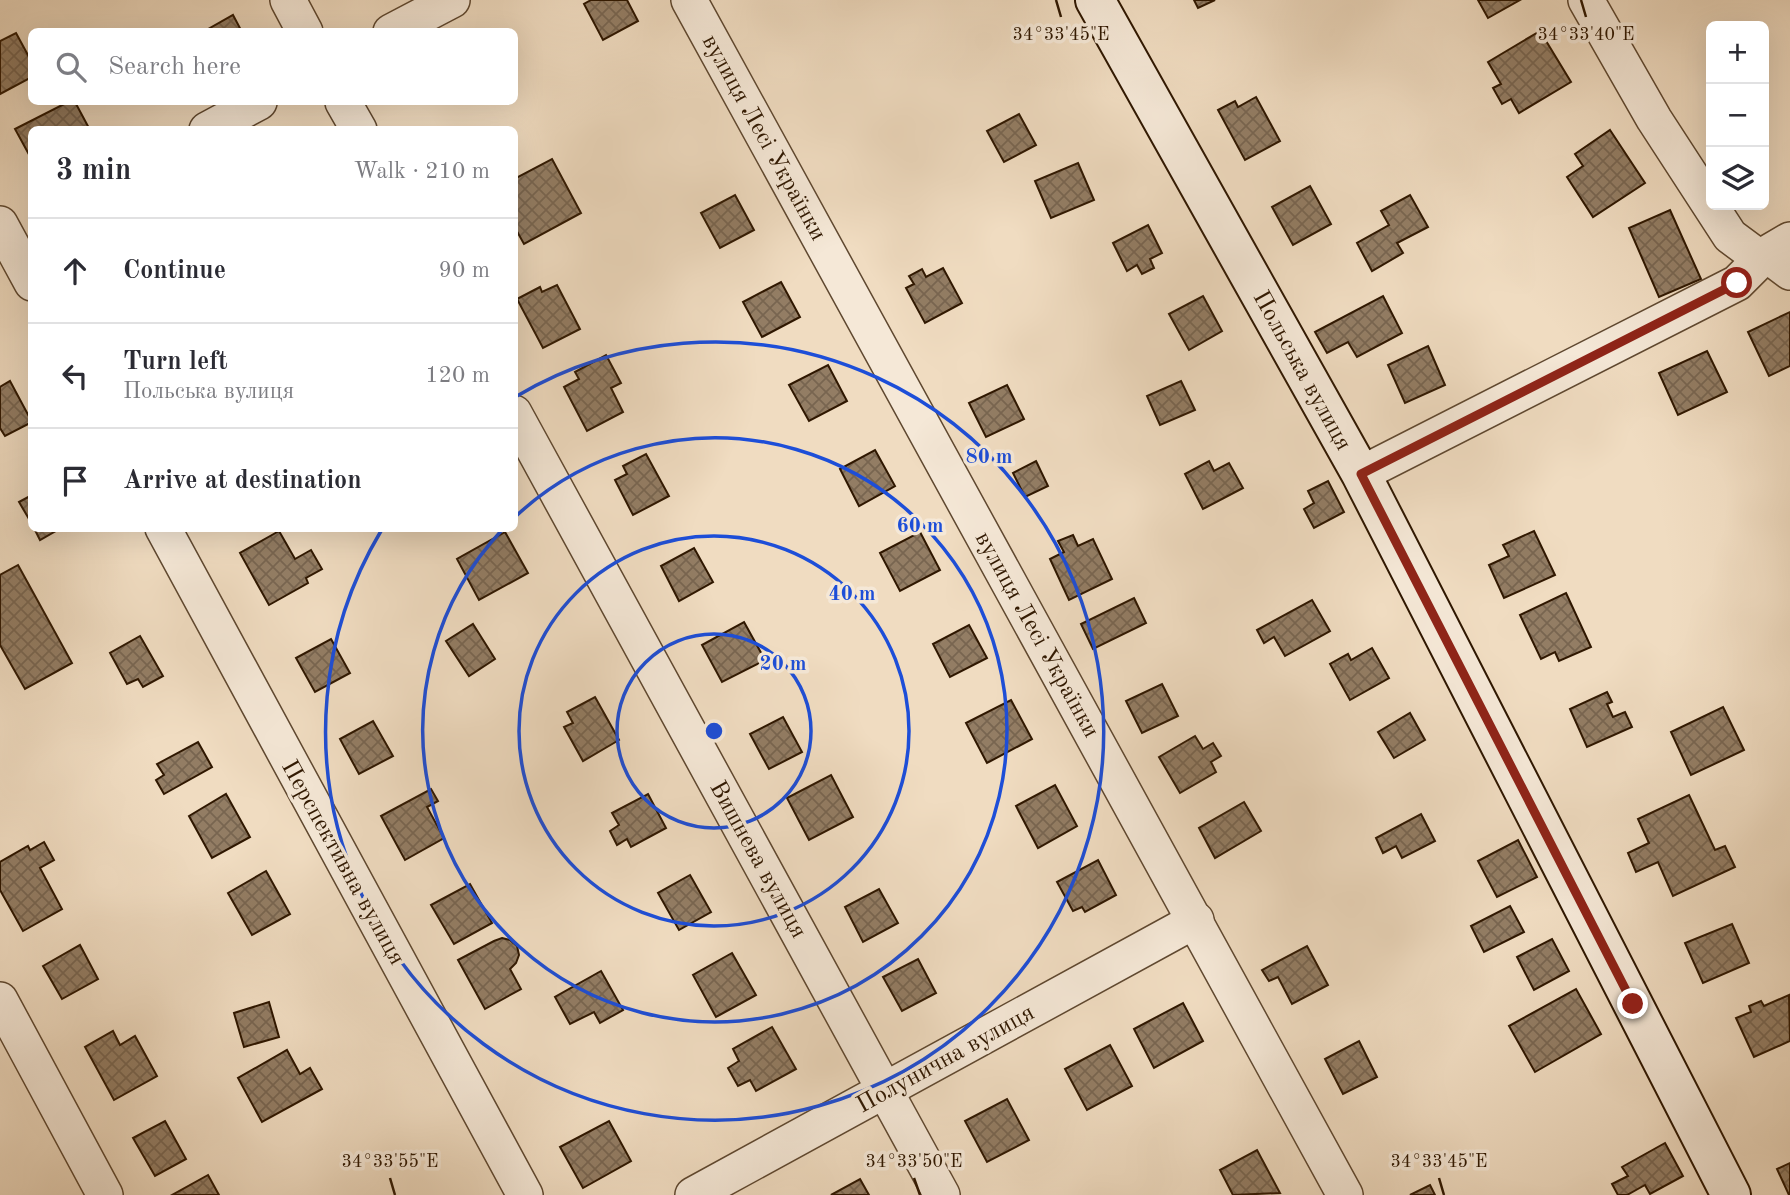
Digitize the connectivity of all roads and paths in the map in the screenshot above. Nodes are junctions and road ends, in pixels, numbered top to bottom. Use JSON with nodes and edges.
{"nodes":[{"id":1,"x":288,"y":0,"type":"edge"},
{"id":2,"x":452,"y":0,"type":"edge"},
{"id":3,"x":689,"y":0,"type":"edge"},
{"id":4,"x":1095,"y":0,"type":"edge"},
{"id":5,"x":1586,"y":0,"type":"edge"},
{"id":6,"x":303,"y":28,"type":"edge"},
{"id":7,"x":399,"y":28,"type":"edge"},
{"id":8,"x":253,"y":105,"type":"edge"},
{"id":9,"x":345,"y":105,"type":"edge"},
{"id":10,"x":214,"y":126,"type":"edge"},
{"id":11,"x":357,"y":126,"type":"edge"},
{"id":12,"x":10,"y":232,"type":"edge"},
{"id":13,"x":1782,"y":255,"type":"edge"},
{"id":14,"x":28,"y":274,"type":"edge"},
{"id":15,"x":518,"y":420,"type":"edge"},
{"id":16,"x":1361,"y":474,"type":"junction"},
{"id":17,"x":165,"y":532,"type":"edge"},
{"id":18,"x":1196,"y":920,"type":"junction"},
{"id":19,"x":0,"y":1000,"type":"edge"},
{"id":20,"x":886,"y":1090,"type":"junction"},
{"id":21,"x":105,"y":1195,"type":"edge"},
{"id":22,"x":525,"y":1195,"type":"edge"},
{"id":23,"x":693,"y":1195,"type":"edge"},
{"id":24,"x":942,"y":1195,"type":"edge"},
{"id":25,"x":1345,"y":1195,"type":"edge"},
{"id":26,"x":1731,"y":1195,"type":"edge"}],
"edges":[{"from":1,"to":6,"type":"street"},
{"from":2,"to":7,"type":"street"},
{"from":3,"to":18,"type":"street","name":"вулиця Лесі Українки"},
{"from":4,"to":16,"type":"street","name":"Польська вулиця"},
{"from":5,"to":13,"type":"street"},
{"from":8,"to":10,"type":"street"},
{"from":9,"to":11,"type":"street"},
{"from":12,"to":14,"type":"street"},
{"from":13,"to":16,"type":"street"},
{"from":15,"to":20,"type":"street","name":"Вишнева вулиця"},
{"from":16,"to":26,"type":"street","name":"Польська вулиця"},
{"from":17,"to":22,"type":"street","name":"Перспективна вулиця"},
{"from":18,"to":20,"type":"street","name":"Полунична вулиця"},
{"from":18,"to":25,"type":"street","name":"вулиця Лесі Українки"},
{"from":19,"to":21,"type":"street"},
{"from":20,"to":23,"type":"street","name":"Полунична вулиця"},
{"from":20,"to":24,"type":"street","name":"Вишнева вулиця"}]}
